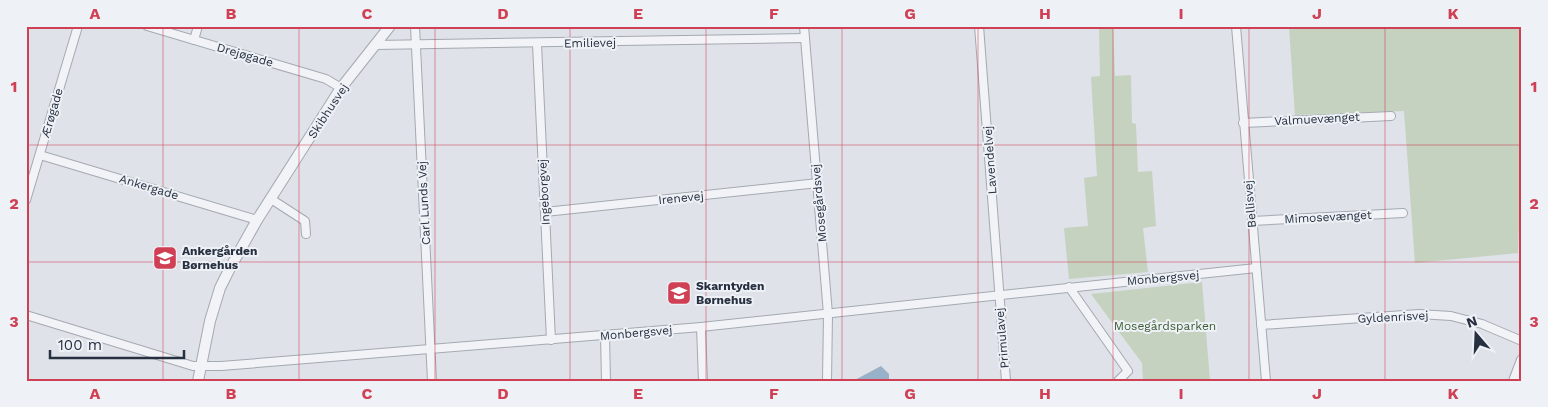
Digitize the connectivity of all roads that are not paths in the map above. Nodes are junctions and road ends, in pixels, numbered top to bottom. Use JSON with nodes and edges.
{"nodes":[{"id":1,"x":78,"y":26,"type":"edge"},
{"id":2,"x":147,"y":26,"type":"edge"},
{"id":3,"x":198,"y":26,"type":"edge"},
{"id":4,"x":390,"y":26,"type":"edge"},
{"id":5,"x":415,"y":26,"type":"edge"},
{"id":6,"x":804,"y":26,"type":"edge"},
{"id":7,"x":979,"y":26,"type":"edge"},
{"id":8,"x":1236,"y":26,"type":"edge"},
{"id":9,"x":805,"y":38,"type":"junction"},
{"id":10,"x":194,"y":40,"type":"junction"},
{"id":11,"x":537,"y":44,"type":"junction"},
{"id":12,"x":375,"y":45,"type":"junction"},
{"id":13,"x":416,"y":46,"type":"junction"},
{"id":14,"x":342,"y":88,"type":"junction"},
{"id":15,"x":1391,"y":116,"type":"dead end"},
{"id":16,"x":1243,"y":123,"type":"junction"},
{"id":17,"x":40,"y":155,"type":"junction"},
{"id":18,"x":818,"y":183,"type":"junction"},
{"id":19,"x":271,"y":199,"type":"junction"},
{"id":20,"x":26,"y":200,"type":"edge"},
{"id":21,"x":545,"y":212,"type":"junction"},
{"id":22,"x":1403,"y":213,"type":"dead end"},
{"id":23,"x":258,"y":220,"type":"junction"},
{"id":24,"x":1252,"y":221,"type":"junction"},
{"id":25,"x":306,"y":234,"type":"dead end"},
{"id":26,"x":1256,"y":268,"type":"junction"},
{"id":27,"x":1069,"y":287,"type":"junction"},
{"id":28,"x":998,"y":295,"type":"junction"},
{"id":29,"x":828,"y":314,"type":"junction"},
{"id":30,"x":26,"y":315,"type":"edge"},
{"id":31,"x":1261,"y":325,"type":"junction"},
{"id":32,"x":701,"y":328,"type":"junction"},
{"id":33,"x":605,"y":335,"type":"junction"},
{"id":34,"x":551,"y":340,"type":"junction"},
{"id":35,"x":1522,"y":341,"type":"edge"},
{"id":36,"x":431,"y":350,"type":"junction"},
{"id":37,"x":1522,"y":360,"type":"edge"},
{"id":38,"x":201,"y":366,"type":"junction"},
{"id":39,"x":198,"y":381,"type":"edge"},
{"id":40,"x":432,"y":381,"type":"edge"},
{"id":41,"x":606,"y":381,"type":"edge"},
{"id":42,"x":703,"y":381,"type":"edge"},
{"id":43,"x":827,"y":381,"type":"edge"},
{"id":44,"x":1006,"y":381,"type":"edge"},
{"id":45,"x":1118,"y":381,"type":"edge"},
{"id":46,"x":1266,"y":381,"type":"edge"},
{"id":47,"x":1514,"y":381,"type":"edge"}],
"edges":[{"from":1,"to":17,"type":"street","name":"Ærøgade"},
{"from":2,"to":10,"type":"street","name":"Drejøgade"},
{"from":3,"to":10,"type":"street"},
{"from":4,"to":12,"type":"street","name":"Skibhusvej"},
{"from":5,"to":13,"type":"street","name":"Carl Lunds Vej"},
{"from":6,"to":9,"type":"street","name":"Mosegårdsvej"},
{"from":7,"to":28,"type":"street","name":"Lavendelvej"},
{"from":8,"to":16,"type":"street","name":"Bellisvej"},
{"from":9,"to":11,"type":"street","name":"Emilievej"},
{"from":9,"to":18,"type":"street","name":"Mosegårdsvej"},
{"from":10,"to":14,"type":"street","name":"Drejøgade"},
{"from":11,"to":13,"type":"street","name":"Emilievej"},
{"from":11,"to":21,"type":"street","name":"Ingeborgvej"},
{"from":12,"to":13,"type":"street","name":"Emilievej"},
{"from":12,"to":14,"type":"street","name":"Skibhusvej"},
{"from":13,"to":36,"type":"street","name":"Carl Lunds Vej"},
{"from":14,"to":19,"type":"street","name":"Skibhusvej"},
{"from":15,"to":16,"type":"street","name":"Valmuevænget"},
{"from":16,"to":24,"type":"street","name":"Bellisvej"},
{"from":17,"to":20,"type":"street","name":"Ærøgade"},
{"from":17,"to":23,"type":"street","name":"Ankergade"},
{"from":18,"to":21,"type":"street","name":"Irenevej"},
{"from":18,"to":29,"type":"street","name":"Mosegårdsvej"},
{"from":19,"to":23,"type":"street","name":"Skibhusvej"},
{"from":19,"to":25,"type":"street"},
{"from":21,"to":34,"type":"street","name":"Ingeborgvej"},
{"from":22,"to":24,"type":"street","name":"Mimosevænget"},
{"from":23,"to":38,"type":"street","name":"Skibhusvej"},
{"from":24,"to":26,"type":"street","name":"Bellisvej"},
{"from":26,"to":27,"type":"street","name":"Monbergsvej"},
{"from":26,"to":31,"type":"street","name":"Bellisvej"},
{"from":27,"to":28,"type":"street","name":"Monbergsvej"},
{"from":27,"to":45,"type":"street"},
{"from":28,"to":29,"type":"street","name":"Monbergsvej"},
{"from":28,"to":44,"type":"street","name":"Primulavej"},
{"from":29,"to":32,"type":"street","name":"Monbergsvej"},
{"from":29,"to":43,"type":"street","name":"Mosegårdsvej"},
{"from":30,"to":38,"type":"street","name":"Monbergsvej"},
{"from":31,"to":35,"type":"street","name":"Gyldenrisvej"},
{"from":31,"to":46,"type":"street","name":"Bellisvej"},
{"from":32,"to":33,"type":"street","name":"Monbergsvej"},
{"from":32,"to":42,"type":"street"},
{"from":33,"to":34,"type":"street","name":"Monbergsvej"},
{"from":33,"to":41,"type":"street"},
{"from":34,"to":36,"type":"street","name":"Monbergsvej"},
{"from":36,"to":38,"type":"street","name":"Monbergsvej"},
{"from":36,"to":40,"type":"street","name":"Carl Lunds Vej"},
{"from":37,"to":47,"type":"street"},
{"from":38,"to":39,"type":"street","name":"Skibhusvej"}]}
